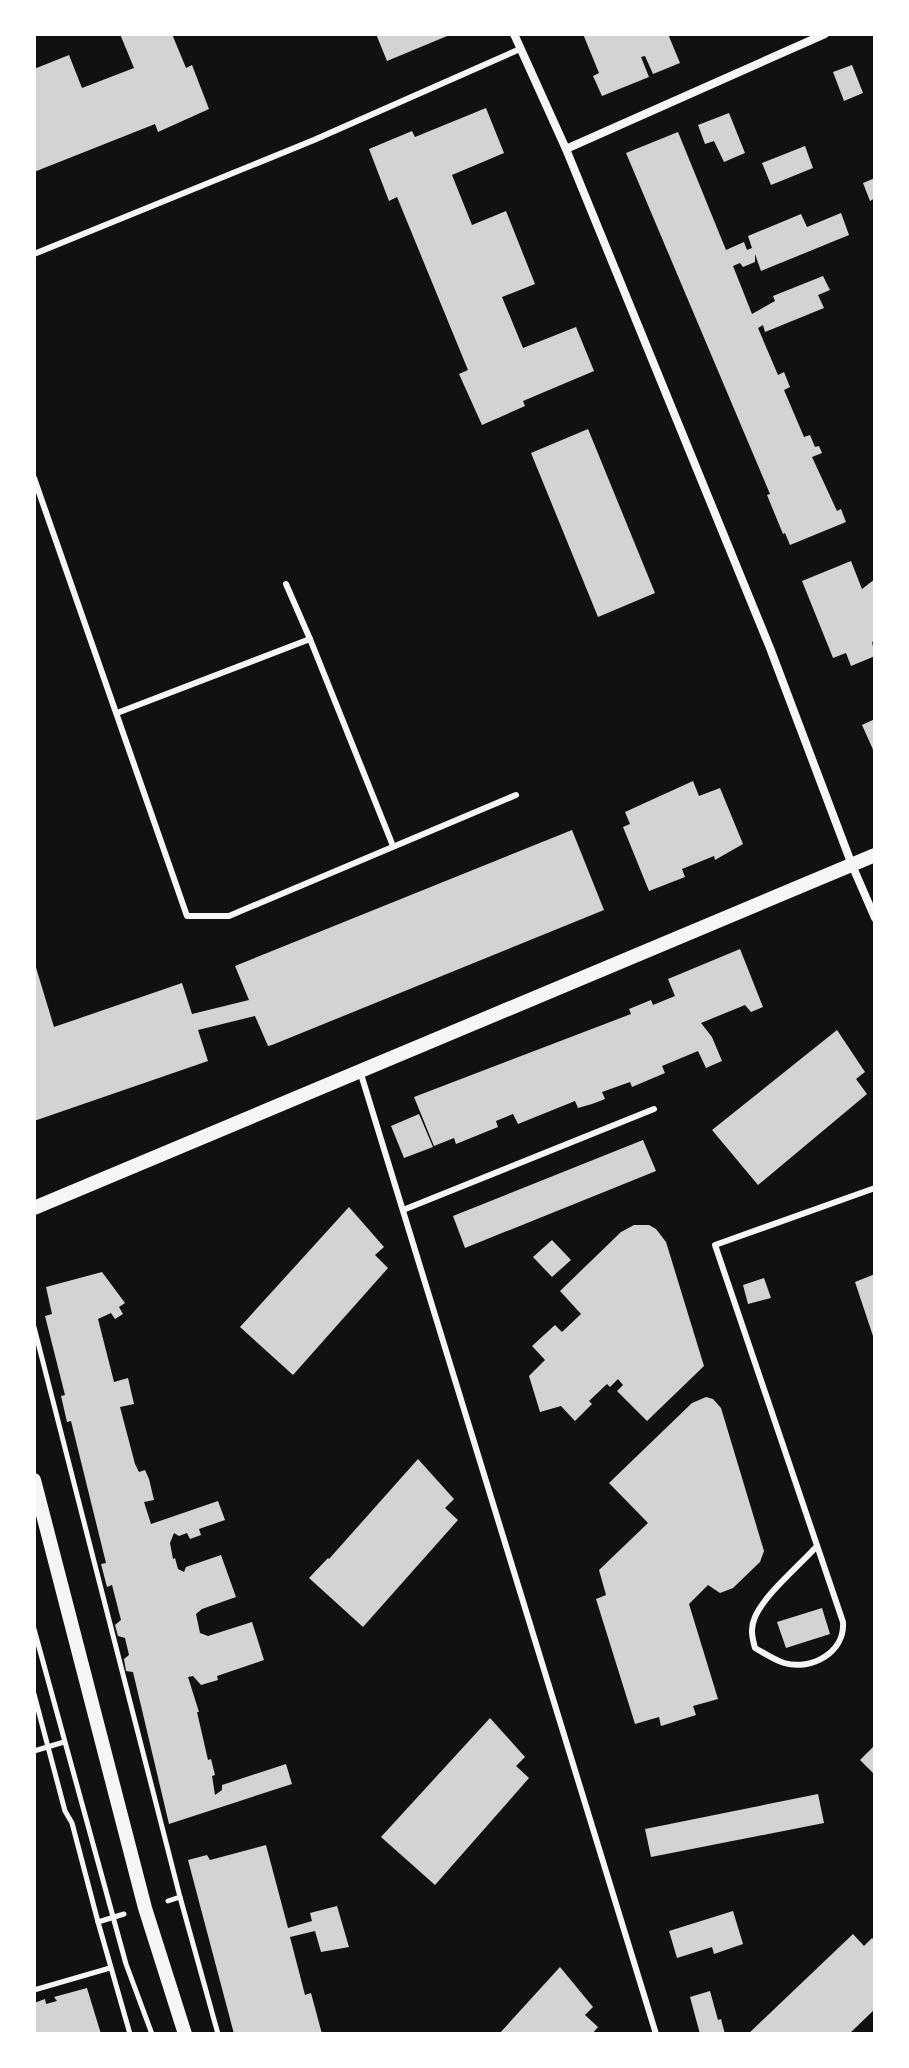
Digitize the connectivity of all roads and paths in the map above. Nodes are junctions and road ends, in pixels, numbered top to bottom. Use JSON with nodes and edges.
{"nodes":[{"id":1,"x":514,"y":34,"type":"edge"},
{"id":2,"x":825,"y":34,"type":"edge"},
{"id":3,"x":520,"y":49,"type":"junction"},
{"id":4,"x":566,"y":149,"type":"junction"},
{"id":5,"x":34,"y":254,"type":"edge"},
{"id":6,"x":34,"y":478,"type":"edge"},
{"id":7,"x":286,"y":584,"type":"dead end"},
{"id":8,"x":310,"y":639,"type":"junction"},
{"id":9,"x":117,"y":713,"type":"junction"},
{"id":10,"x":516,"y":795,"type":"dead end"},
{"id":11,"x":393,"y":846,"type":"junction"},
{"id":12,"x":875,"y":855,"type":"edge"},
{"id":13,"x":852,"y":865,"type":"junction"},
{"id":14,"x":875,"y":918,"type":"edge"},
{"id":15,"x":360,"y":1071,"type":"junction"},
{"id":16,"x":654,"y":1109,"type":"dead end"},
{"id":17,"x":875,"y":1188,"type":"edge"},
{"id":18,"x":34,"y":1208,"type":"edge"},
{"id":19,"x":403,"y":1210,"type":"junction"},
{"id":20,"x":34,"y":1327,"type":"edge"},
{"id":21,"x":34,"y":1480,"type":"edge"},
{"id":22,"x":817,"y":1546,"type":"junction"},
{"id":23,"x":34,"y":1629,"type":"edge"},
{"id":24,"x":64,"y":1742,"type":"junction"},
{"id":25,"x":34,"y":1751,"type":"edge"},
{"id":26,"x":180,"y":1897,"type":"dead end"},
{"id":27,"x":98,"y":1922,"type":"dead end"},
{"id":28,"x":110,"y":1968,"type":"junction"},
{"id":29,"x":34,"y":1990,"type":"edge"},
{"id":30,"x":130,"y":2034,"type":"edge"},
{"id":31,"x":152,"y":2034,"type":"edge"},
{"id":32,"x":185,"y":2034,"type":"edge"},
{"id":33,"x":656,"y":2034,"type":"edge"}],
"edges":[{"from":1,"to":3,"type":"street"},
{"from":2,"to":4,"type":"street"},
{"from":3,"to":4,"type":"street"},
{"from":3,"to":5,"type":"lane"},
{"from":4,"to":13,"type":"street"},
{"from":6,"to":9,"type":"lane"},
{"from":7,"to":8,"type":"lane"},
{"from":8,"to":9,"type":"lane"},
{"from":8,"to":11,"type":"lane"},
{"from":9,"to":11,"type":"lane"},
{"from":10,"to":11,"type":"lane"},
{"from":12,"to":13,"type":"street"},
{"from":13,"to":14,"type":"street"},
{"from":13,"to":15,"type":"street"},
{"from":15,"to":18,"type":"street"},
{"from":15,"to":19,"type":"lane"},
{"from":16,"to":19,"type":"lane"},
{"from":17,"to":22,"type":"lane"},
{"from":19,"to":33,"type":"lane"},
{"from":20,"to":26,"type":"path"},
{"from":21,"to":32,"type":"street"},
{"from":22,"to":22,"type":"lane"},
{"from":23,"to":24,"type":"path"},
{"from":24,"to":25,"type":"path"},
{"from":24,"to":31,"type":"path"},
{"from":27,"to":28,"type":"path"},
{"from":28,"to":29,"type":"path"},
{"from":28,"to":30,"type":"path"}]}
